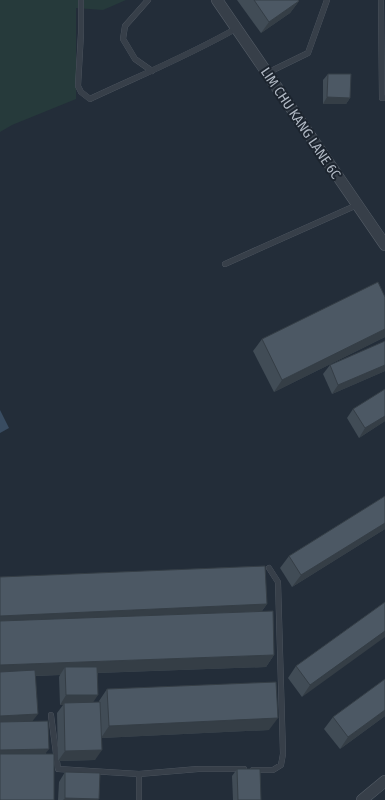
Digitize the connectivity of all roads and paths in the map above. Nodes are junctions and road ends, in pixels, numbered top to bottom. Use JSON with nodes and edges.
{"nodes":[{"id":1,"x":81,"y":0,"type":"edge"},
{"id":2,"x":148,"y":0,"type":"edge"},
{"id":3,"x":217,"y":0,"type":"edge"},
{"id":4,"x":327,"y":0,"type":"edge"},
{"id":5,"x":381,"y":0,"type":"edge"},
{"id":6,"x":237,"y":28,"type":"junction"},
{"id":7,"x":152,"y":71,"type":"junction"},
{"id":8,"x":267,"y":73,"type":"junction"},
{"id":9,"x":385,"y":98,"type":"edge"},
{"id":10,"x":357,"y":205,"type":"junction"},
{"id":11,"x":385,"y":245,"type":"edge"},
{"id":12,"x":225,"y":264,"type":"dead end"},
{"id":13,"x":268,"y":568,"type":"dead end"},
{"id":14,"x":51,"y":715,"type":"dead end"},
{"id":15,"x":139,"y":774,"type":"junction"},
{"id":16,"x":385,"y":782,"type":"edge"},
{"id":17,"x":139,"y":800,"type":"edge"},
{"id":18,"x":362,"y":800,"type":"edge"}],
"edges":[{"from":1,"to":7,"type":"lane"},
{"from":2,"to":7,"type":"lane"},
{"from":3,"to":6,"type":"street","name":"LIM CHU KANG LANE 6C"},
{"from":4,"to":8,"type":"lane"},
{"from":5,"to":9,"type":"lane"},
{"from":6,"to":7,"type":"lane"},
{"from":6,"to":8,"type":"street","name":"LIM CHU KANG LANE 6C"},
{"from":8,"to":10,"type":"street","name":"LIM CHU KANG LANE 6C"},
{"from":10,"to":11,"type":"street","name":"LIM CHU KANG LANE 6C"},
{"from":10,"to":12,"type":"lane"},
{"from":13,"to":15,"type":"lane"},
{"from":14,"to":15,"type":"lane"},
{"from":15,"to":17,"type":"lane"},
{"from":16,"to":18,"type":"street"}]}
